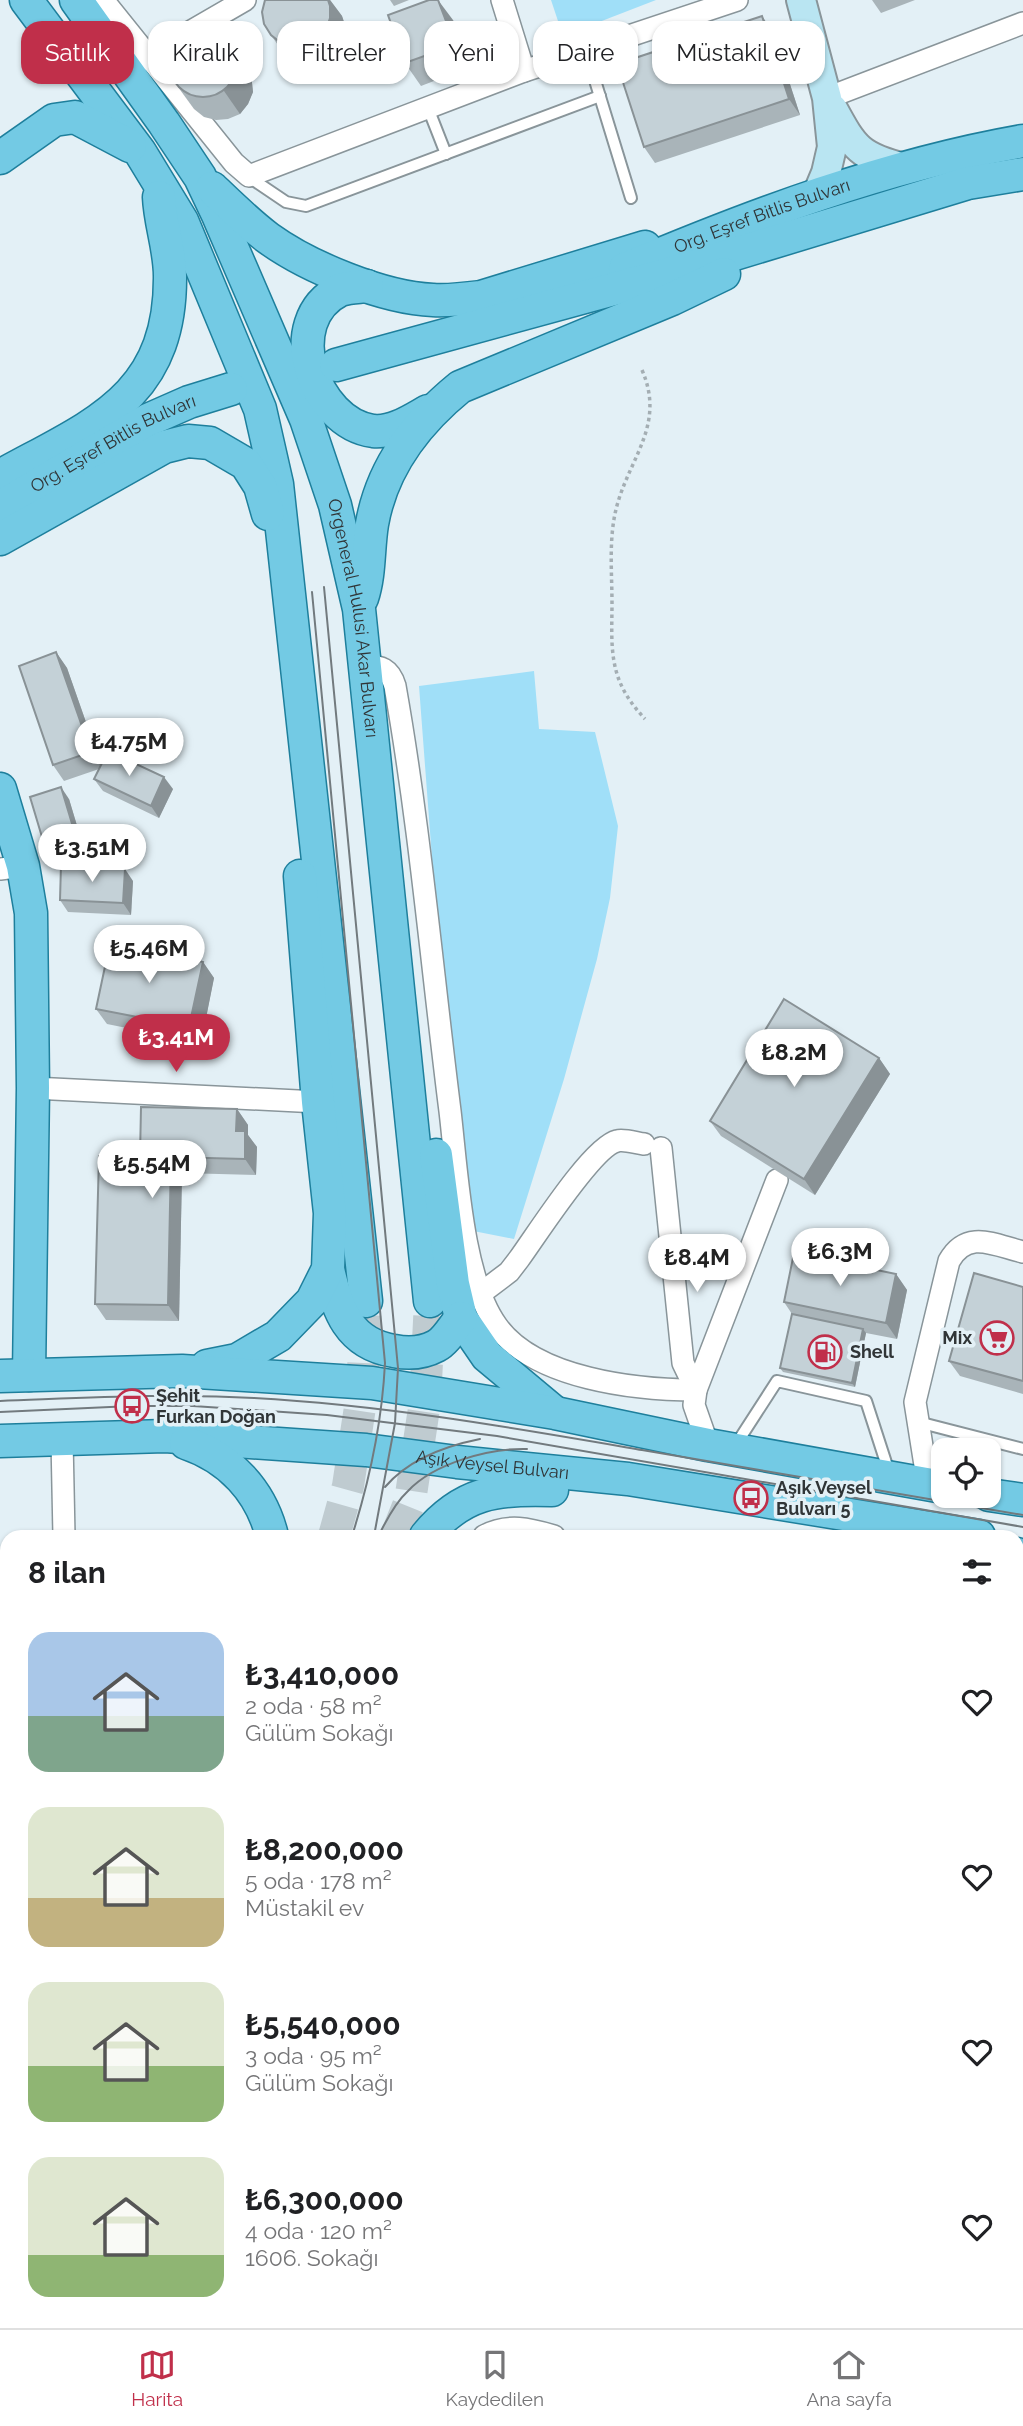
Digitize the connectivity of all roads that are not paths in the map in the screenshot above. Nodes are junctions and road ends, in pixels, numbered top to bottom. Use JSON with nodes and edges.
{"nodes":[{"id":1,"x":26,"y":0,"type":"edge"},
{"id":2,"x":76,"y":0,"type":"edge"},
{"id":3,"x":103,"y":0,"type":"edge"},
{"id":4,"x":245,"y":0,"type":"edge"},
{"id":5,"x":502,"y":0,"type":"edge"},
{"id":6,"x":737,"y":0,"type":"edge"},
{"id":7,"x":801,"y":0,"type":"edge"},
{"id":8,"x":1023,"y":23,"type":"edge"},
{"id":9,"x":638,"y":33,"type":"edge"},
{"id":10,"x":138,"y":62,"type":"junction"},
{"id":11,"x":533,"y":68,"type":"edge"},
{"id":12,"x":524,"y":71,"type":"junction"},
{"id":13,"x":596,"y":84,"type":"edge"},
{"id":14,"x":600,"y":96,"type":"junction"},
{"id":15,"x":827,"y":98,"type":"junction"},
{"id":16,"x":428,"y":108,"type":"junction"},
{"id":17,"x":1023,"y":141,"type":"edge"},
{"id":18,"x":140,"y":152,"type":"junction"},
{"id":19,"x":446,"y":154,"type":"junction"},
{"id":20,"x":0,"y":158,"type":"edge"},
{"id":21,"x":905,"y":168,"type":"junction"},
{"id":22,"x":1023,"y":174,"type":"edge"},
{"id":23,"x":248,"y":176,"type":"junction"},
{"id":24,"x":200,"y":177,"type":"junction"},
{"id":25,"x":159,"y":181,"type":"junction"},
{"id":26,"x":631,"y":198,"type":"dead end"},
{"id":27,"x":820,"y":211,"type":"junction"},
{"id":28,"x":695,"y":240,"type":"junction"},
{"id":29,"x":367,"y":286,"type":"junction"},
{"id":30,"x":509,"y":318,"type":"junction"},
{"id":31,"x":335,"y":365,"type":"dead end"},
{"id":32,"x":231,"y":389,"type":"dead end"},
{"id":33,"x":435,"y":407,"type":"junction"},
{"id":34,"x":0,"y":476,"type":"edge"},
{"id":35,"x":0,"y":507,"type":"edge"},
{"id":36,"x":0,"y":539,"type":"edge"},
{"id":37,"x":288,"y":580,"type":"junction"},
{"id":38,"x":359,"y":609,"type":"junction"},
{"id":39,"x":364,"y":673,"type":"junction"},
{"id":40,"x":300,"y":675,"type":"junction"},
{"id":41,"x":0,"y":789,"type":"edge"},
{"id":42,"x":11,"y":868,"type":"edge"},
{"id":43,"x":33,"y":1088,"type":"junction"},
{"id":44,"x":318,"y":1102,"type":"junction"},
{"id":45,"x":777,"y":1180,"type":"edge"},
{"id":46,"x":1023,"y":1252,"type":"edge"},
{"id":47,"x":328,"y":1269,"type":"junction"},
{"id":48,"x":366,"y":1301,"type":"tunnel mouth"},
{"id":49,"x":430,"y":1301,"type":"tunnel mouth"},
{"id":50,"x":470,"y":1306,"type":"junction"},
{"id":51,"x":182,"y":1371,"type":"junction"},
{"id":52,"x":14,"y":1376,"type":"edge"},
{"id":53,"x":696,"y":1390,"type":"junction"},
{"id":54,"x":555,"y":1413,"type":"junction"},
{"id":55,"x":918,"y":1422,"type":"junction"},
{"id":56,"x":165,"y":1436,"type":"junction"},
{"id":57,"x":62,"y":1440,"type":"junction"},
{"id":58,"x":0,"y":1441,"type":"edge"},
{"id":59,"x":720,"y":1447,"type":"junction"},
{"id":60,"x":1023,"y":1449,"type":"edge"},
{"id":61,"x":931,"y":1470,"type":"edge"},
{"id":62,"x":891,"y":1478,"type":"junction"},
{"id":63,"x":628,"y":1479,"type":"junction"},
{"id":64,"x":931,"y":1484,"type":"edge"},
{"id":65,"x":1001,"y":1497,"type":"edge"},
{"id":66,"x":1023,"y":1500,"type":"edge"},
{"id":67,"x":777,"y":1505,"type":"junction"},
{"id":68,"x":913,"y":1526,"type":"junction"},
{"id":69,"x":64,"y":1530,"type":"edge"},
{"id":70,"x":270,"y":1530,"type":"edge"},
{"id":71,"x":431,"y":1530,"type":"edge"},
{"id":72,"x":503,"y":1530,"type":"edge"},
{"id":73,"x":529,"y":1530,"type":"edge"},
{"id":74,"x":808,"y":1530,"type":"edge"},
{"id":75,"x":929,"y":1530,"type":"edge"},
{"id":76,"x":939,"y":1530,"type":"edge"}],
"edges":[{"from":1,"to":18,"type":"main road"},
{"from":2,"to":10,"type":"main road","name":"Orgeneral Hulusi Akar Bulvarı"},
{"from":3,"to":10,"type":"street"},
{"from":4,"to":10,"type":"street"},
{"from":5,"to":12,"type":"street"},
{"from":6,"to":9,"type":"street"},
{"from":7,"to":15,"type":"street"},
{"from":8,"to":15,"type":"street"},
{"from":10,"to":23,"type":"street"},
{"from":10,"to":24,"type":"main road","name":"Orgeneral Hulusi Akar Bulvarı"},
{"from":11,"to":12,"type":"street"},
{"from":12,"to":16,"type":"street"},
{"from":13,"to":14,"type":"lane"},
{"from":14,"to":19,"type":"lane"},
{"from":14,"to":26,"type":"lane"},
{"from":15,"to":21,"type":"street"},
{"from":15,"to":27,"type":"street"},
{"from":16,"to":19,"type":"lane"},
{"from":16,"to":23,"type":"street"},
{"from":17,"to":21,"type":"main road","name":"Org. Eşref Bitlis Bulvarı"},
{"from":18,"to":20,"type":"main road"},
{"from":18,"to":25,"type":"main road"},
{"from":19,"to":23,"type":"lane"},
{"from":21,"to":27,"type":"main road","name":"Org. Eşref Bitlis Bulvarı"},
{"from":22,"to":27,"type":"main road","name":"Org. Eşref Bitlis Bulvarı"},
{"from":24,"to":29,"type":"main road"},
{"from":24,"to":38,"type":"main road","name":"Orgeneral Hulusi Akar Bulvarı"},
{"from":25,"to":34,"type":"main road"},
{"from":25,"to":37,"type":"main road"},
{"from":27,"to":28,"type":"main road","name":"Org. Eşref Bitlis Bulvarı"},
{"from":27,"to":30,"type":"main road","name":"Org. Eşref Bitlis Bulvarı"},
{"from":27,"to":33,"type":"main road"},
{"from":28,"to":29,"type":"main road"},
{"from":28,"to":30,"type":"main road","name":"Org. Eşref Bitlis Bulvarı"},
{"from":29,"to":33,"type":"main road"},
{"from":30,"to":31,"type":"main road","name":"Org. Eşref Bitlis Bulvarı"},
{"from":32,"to":35,"type":"main road","name":"Org. Eşref Bitlis Bulvarı"},
{"from":33,"to":38,"type":"main road"},
{"from":36,"to":37,"type":"main road"},
{"from":37,"to":40,"type":"main road"},
{"from":38,"to":39,"type":"main road","name":"Orgeneral Hulusi Akar Bulvarı"},
{"from":39,"to":49,"type":"main road","name":"Orgeneral Hulusi Akar Bulvarı"},
{"from":39,"to":50,"type":"main road"},
{"from":40,"to":44,"type":"main road"},
{"from":40,"to":48,"type":"main road"},
{"from":41,"to":42,"type":"main road"},
{"from":42,"to":43,"type":"main road"},
{"from":43,"to":44,"type":"street"},
{"from":43,"to":52,"type":"main road"},
{"from":44,"to":47,"type":"main road"},
{"from":45,"to":53,"type":"street"},
{"from":46,"to":55,"type":"street"},
{"from":47,"to":50,"type":"main road"},
{"from":47,"to":51,"type":"main road"},
{"from":50,"to":53,"type":"street"},
{"from":50,"to":53,"type":"street"},
{"from":50,"to":54,"type":"main road"},
{"from":51,"to":52,"type":"main road"},
{"from":51,"to":54,"type":"main road"},
{"from":53,"to":59,"type":"street"},
{"from":54,"to":59,"type":"main road"},
{"from":55,"to":60,"type":"lane"},
{"from":55,"to":61,"type":"street"},
{"from":56,"to":57,"type":"main road","name":"Aşık Veysel Bulvarı"},
{"from":56,"to":63,"type":"main road","name":"Aşık Veysel Bulvarı"},
{"from":56,"to":70,"type":"main road"},
{"from":57,"to":58,"type":"main road","name":"Aşık Veysel Bulvarı"},
{"from":57,"to":69,"type":"street"},
{"from":59,"to":62,"type":"main road"},
{"from":59,"to":62,"type":"lane"},
{"from":62,"to":64,"type":"main road"},
{"from":63,"to":67,"type":"main road","name":"Aşık Veysel Bulvarı"},
{"from":63,"to":71,"type":"main road"},
{"from":65,"to":66,"type":"main road"},
{"from":67,"to":68,"type":"main road","name":"Aşık Veysel Bulvarı"},
{"from":67,"to":74,"type":"main road"},
{"from":68,"to":75,"type":"main road"},
{"from":68,"to":76,"type":"main road","name":"Aşık Veysel Bulvarı"},
{"from":72,"to":73,"type":"street"}]}
